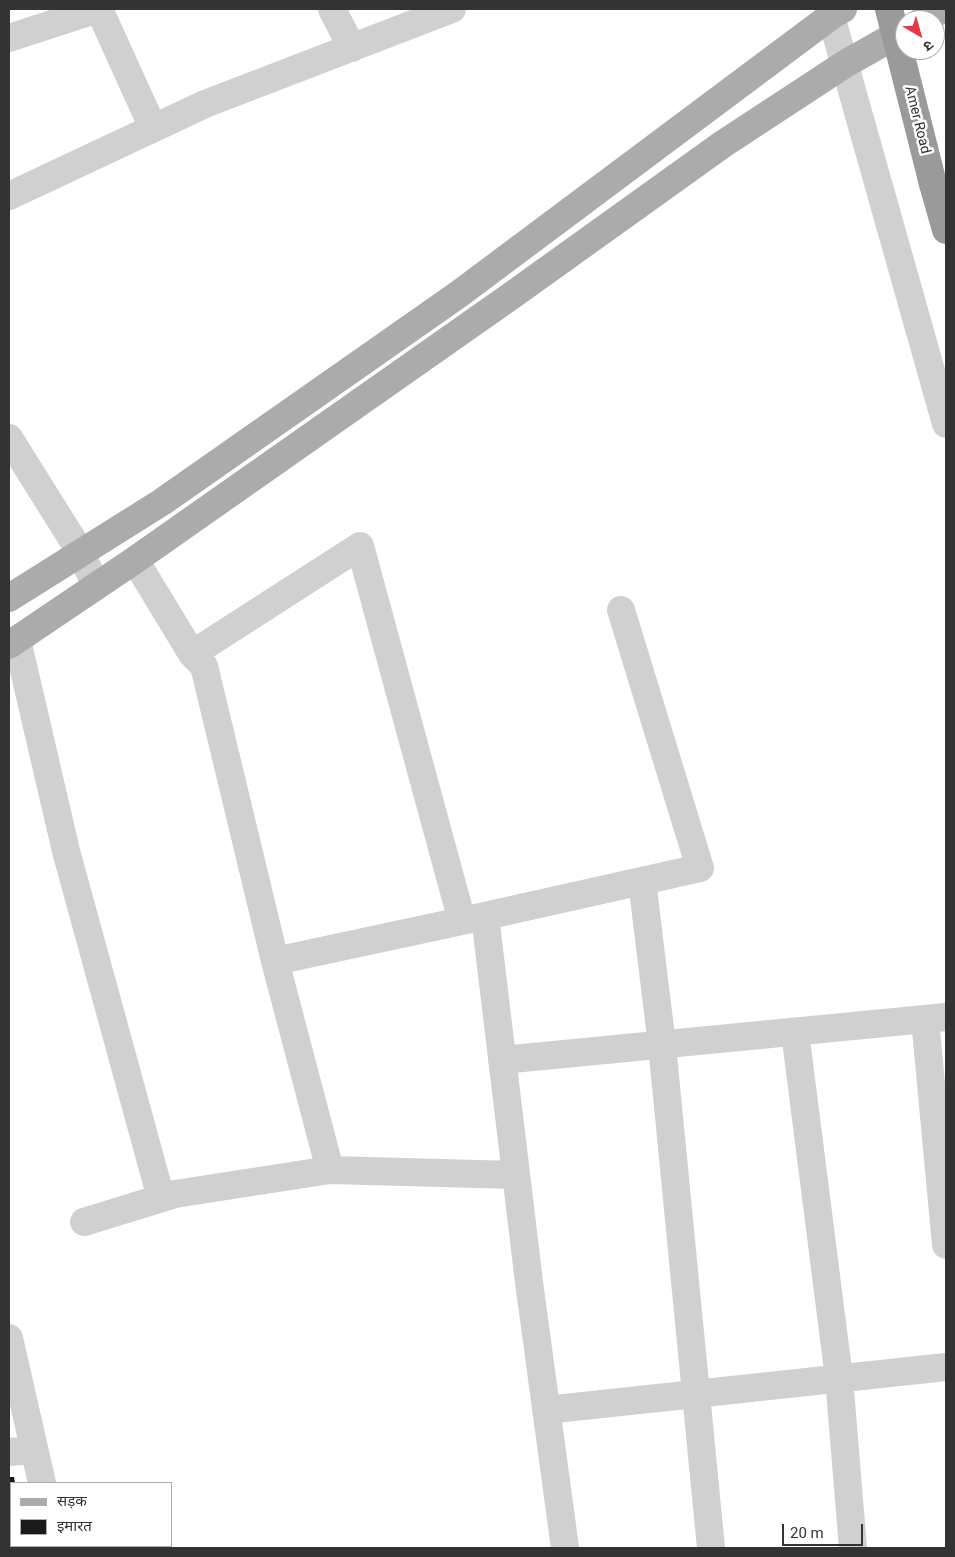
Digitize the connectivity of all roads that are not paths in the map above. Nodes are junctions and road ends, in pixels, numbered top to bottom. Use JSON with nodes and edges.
{"nodes":[{"id":1,"x":98,"y":9,"type":"edge"},
{"id":2,"x":332,"y":9,"type":"edge"},
{"id":3,"x":452,"y":9,"type":"edge"},
{"id":4,"x":889,"y":9,"type":"edge"},
{"id":5,"x":834,"y":11,"type":"edge"},
{"id":6,"x":895,"y":36,"type":"edge"},
{"id":7,"x":9,"y":38,"type":"edge"},
{"id":8,"x":352,"y":48,"type":"junction"},
{"id":9,"x":845,"y":64,"type":"junction"},
{"id":10,"x":153,"y":128,"type":"junction"},
{"id":11,"x":9,"y":196,"type":"edge"},
{"id":12,"x":946,"y":230,"type":"edge"},
{"id":13,"x":301,"y":404,"type":"junction"},
{"id":14,"x":946,"y":424,"type":"edge"},
{"id":15,"x":316,"y":433,"type":"junction"},
{"id":16,"x":9,"y":438,"type":"edge"},
{"id":17,"x":81,"y":553,"type":"junction"},
{"id":18,"x":135,"y":560,"type":"junction"},
{"id":19,"x":96,"y":586,"type":"junction"},
{"id":20,"x":9,"y":598,"type":"edge"},
{"id":21,"x":621,"y":610,"type":"dead end"},
{"id":22,"x":13,"y":643,"type":"edge"},
{"id":23,"x":192,"y":654,"type":"junction"},
{"id":24,"x":642,"y":881,"type":"junction"},
{"id":25,"x":473,"y":919,"type":"junction"},
{"id":26,"x":275,"y":961,"type":"junction"},
{"id":27,"x":936,"y":1018,"type":"edge"},
{"id":28,"x":795,"y":1032,"type":"junction"},
{"id":29,"x":662,"y":1044,"type":"junction"},
{"id":30,"x":502,"y":1060,"type":"junction"},
{"id":31,"x":330,"y":1170,"type":"junction"},
{"id":32,"x":516,"y":1175,"type":"junction"},
{"id":33,"x":161,"y":1198,"type":"junction"},
{"id":34,"x":84,"y":1222,"type":"dead end"},
{"id":35,"x":946,"y":1245,"type":"edge"},
{"id":36,"x":9,"y":1338,"type":"edge"},
{"id":37,"x":946,"y":1367,"type":"edge"},
{"id":38,"x":839,"y":1378,"type":"junction"},
{"id":39,"x":696,"y":1394,"type":"junction"},
{"id":40,"x":546,"y":1410,"type":"junction"},
{"id":41,"x":22,"y":1451,"type":"edge"},
{"id":42,"x":41,"y":1482,"type":"edge"},
{"id":43,"x":565,"y":1548,"type":"edge"},
{"id":44,"x":711,"y":1548,"type":"edge"},
{"id":45,"x":853,"y":1548,"type":"edge"}],
"edges":[{"from":1,"to":7,"type":"street"},
{"from":1,"to":10,"type":"street"},
{"from":2,"to":8,"type":"street"},
{"from":3,"to":8,"type":"street"},
{"from":4,"to":12,"type":"highway","name":"Amer Road","bridge":true},
{"from":5,"to":9,"type":"street"},
{"from":5,"to":13,"type":"main road"},
{"from":6,"to":9,"type":"main road"},
{"from":8,"to":10,"type":"street"},
{"from":9,"to":14,"type":"street"},
{"from":9,"to":15,"type":"main road"},
{"from":10,"to":11,"type":"street"},
{"from":13,"to":15,"type":"main road"},
{"from":13,"to":17,"type":"main road"},
{"from":15,"to":18,"type":"main road"},
{"from":16,"to":17,"type":"street"},
{"from":17,"to":19,"type":"street"},
{"from":17,"to":20,"type":"main road"},
{"from":18,"to":19,"type":"main road"},
{"from":18,"to":23,"type":"street"},
{"from":19,"to":22,"type":"main road"},
{"from":21,"to":24,"type":"street"},
{"from":22,"to":33,"type":"street"},
{"from":23,"to":25,"type":"street"},
{"from":23,"to":26,"type":"street"},
{"from":24,"to":25,"type":"street"},
{"from":24,"to":29,"type":"street"},
{"from":25,"to":26,"type":"street"},
{"from":25,"to":30,"type":"street"},
{"from":26,"to":31,"type":"street"},
{"from":27,"to":28,"type":"street"},
{"from":27,"to":35,"type":"street"},
{"from":28,"to":29,"type":"street"},
{"from":28,"to":38,"type":"street"},
{"from":29,"to":30,"type":"street"},
{"from":29,"to":39,"type":"street"},
{"from":30,"to":32,"type":"street"},
{"from":31,"to":32,"type":"street"},
{"from":31,"to":33,"type":"street"},
{"from":32,"to":40,"type":"street"},
{"from":33,"to":34,"type":"street"},
{"from":36,"to":41,"type":"street"},
{"from":37,"to":38,"type":"street"},
{"from":38,"to":39,"type":"street"},
{"from":38,"to":45,"type":"street"},
{"from":39,"to":40,"type":"street"},
{"from":39,"to":44,"type":"street"},
{"from":40,"to":43,"type":"street"},
{"from":41,"to":42,"type":"street"}]}
